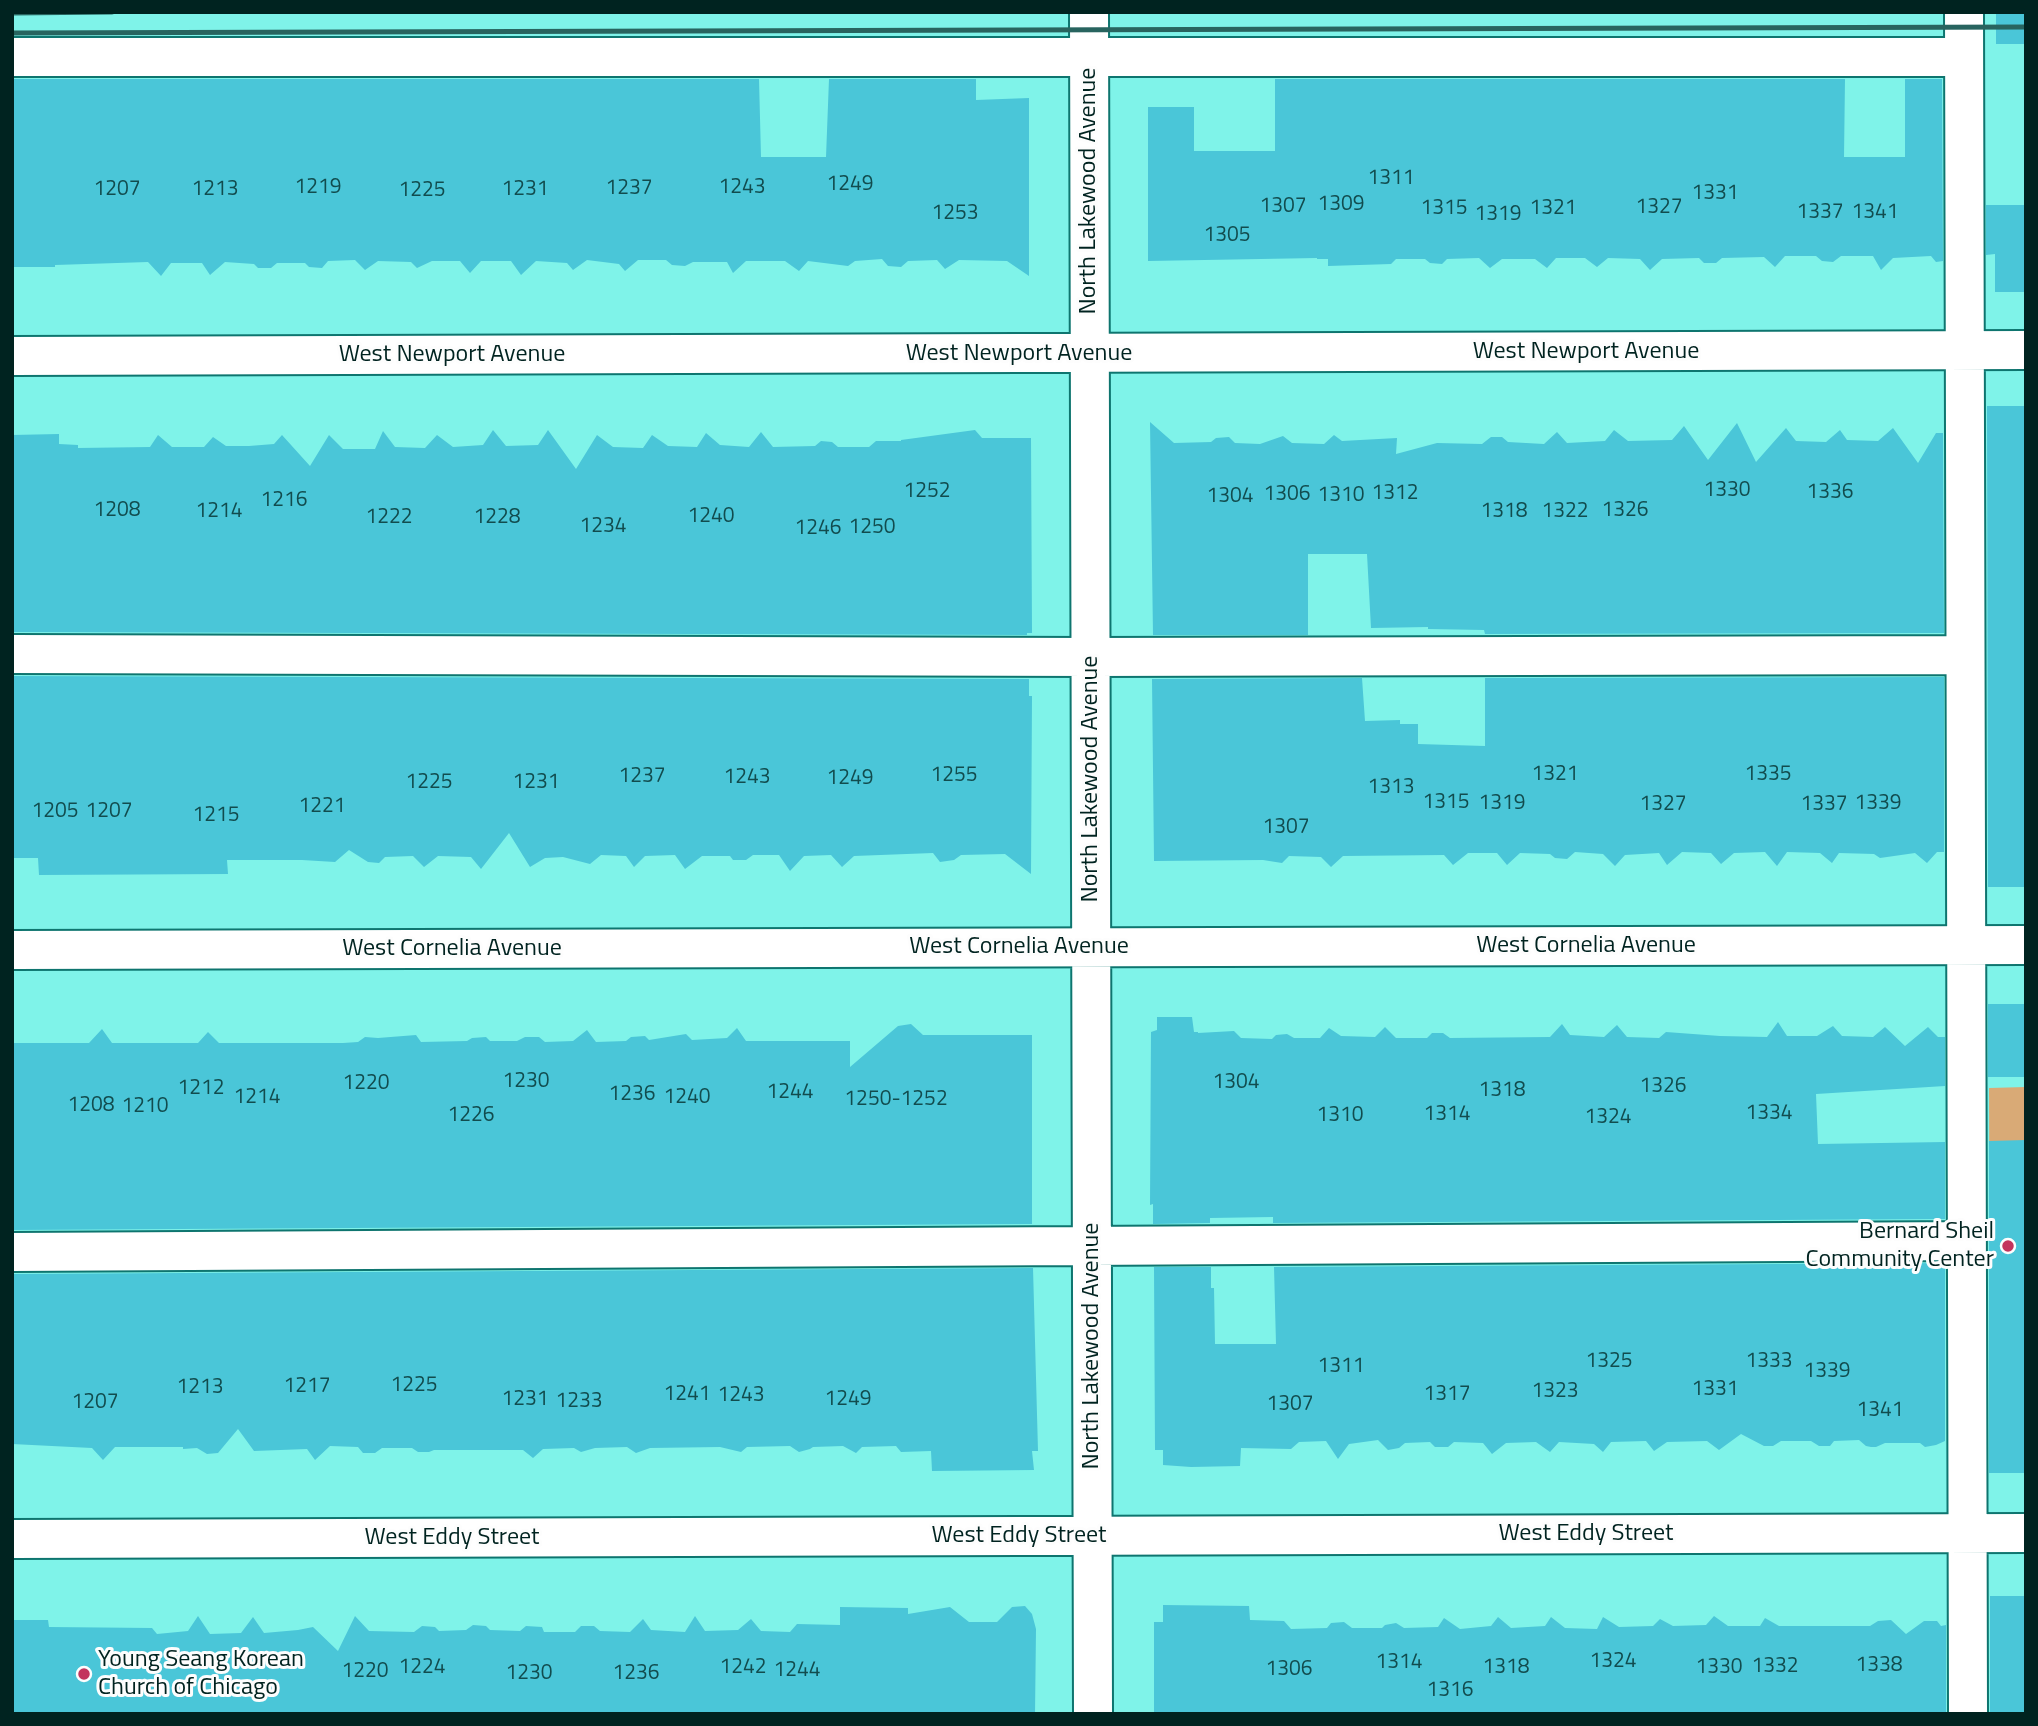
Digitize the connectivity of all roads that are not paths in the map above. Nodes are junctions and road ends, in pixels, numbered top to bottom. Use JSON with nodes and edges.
{"nodes":[{"id":1,"x":1089,"y":12,"type":"edge"},
{"id":2,"x":1964,"y":12,"type":"edge"},
{"id":3,"x":12,"y":57,"type":"edge"},
{"id":4,"x":1089,"y":57,"type":"junction"},
{"id":5,"x":1964,"y":57,"type":"junction"},
{"id":6,"x":1965,"y":350,"type":"junction"},
{"id":7,"x":2026,"y":350,"type":"edge"},
{"id":8,"x":1090,"y":354,"type":"junction"},
{"id":9,"x":12,"y":356,"type":"edge"},
{"id":10,"x":12,"y":654,"type":"edge"},
{"id":11,"x":1965,"y":655,"type":"junction"},
{"id":12,"x":1090,"y":657,"type":"junction"},
{"id":13,"x":1966,"y":945,"type":"junction"},
{"id":14,"x":2026,"y":945,"type":"edge"},
{"id":15,"x":1091,"y":947,"type":"junction"},
{"id":16,"x":12,"y":950,"type":"edge"},
{"id":17,"x":1966,"y":1241,"type":"junction"},
{"id":18,"x":1092,"y":1246,"type":"junction"},
{"id":19,"x":12,"y":1252,"type":"edge"},
{"id":20,"x":2026,"y":1532,"type":"edge"},
{"id":21,"x":1967,"y":1533,"type":"junction"},
{"id":22,"x":1092,"y":1536,"type":"junction"},
{"id":23,"x":12,"y":1539,"type":"edge"},
{"id":24,"x":1093,"y":1714,"type":"edge"},
{"id":25,"x":1968,"y":1714,"type":"edge"}],
"edges":[{"from":1,"to":4,"type":"street","name":"North Lakewood Avenue"},
{"from":2,"to":5,"type":"street"},
{"from":3,"to":4,"type":"street"},
{"from":4,"to":5,"type":"street"},
{"from":4,"to":8,"type":"street","name":"North Lakewood Avenue"},
{"from":5,"to":6,"type":"street"},
{"from":6,"to":7,"type":"street","name":"West Newport Avenue"},
{"from":6,"to":8,"type":"street","name":"West Newport Avenue"},
{"from":6,"to":11,"type":"street"},
{"from":8,"to":9,"type":"street","name":"West Newport Avenue"},
{"from":8,"to":12,"type":"street","name":"North Lakewood Avenue"},
{"from":10,"to":12,"type":"street"},
{"from":11,"to":12,"type":"street"},
{"from":11,"to":13,"type":"street"},
{"from":12,"to":15,"type":"street","name":"North Lakewood Avenue"},
{"from":13,"to":14,"type":"street","name":"West Cornelia Avenue"},
{"from":13,"to":15,"type":"street","name":"West Cornelia Avenue"},
{"from":13,"to":17,"type":"street"},
{"from":15,"to":16,"type":"street","name":"West Cornelia Avenue"},
{"from":15,"to":18,"type":"street","name":"North Lakewood Avenue"},
{"from":17,"to":18,"type":"street"},
{"from":17,"to":21,"type":"street"},
{"from":18,"to":19,"type":"street"},
{"from":18,"to":22,"type":"street","name":"North Lakewood Avenue"},
{"from":20,"to":21,"type":"street","name":"West Eddy Street"},
{"from":21,"to":22,"type":"street","name":"West Eddy Street"},
{"from":21,"to":25,"type":"street"},
{"from":22,"to":23,"type":"street","name":"West Eddy Street"},
{"from":22,"to":24,"type":"street","name":"North Lakewood Avenue"}]}
